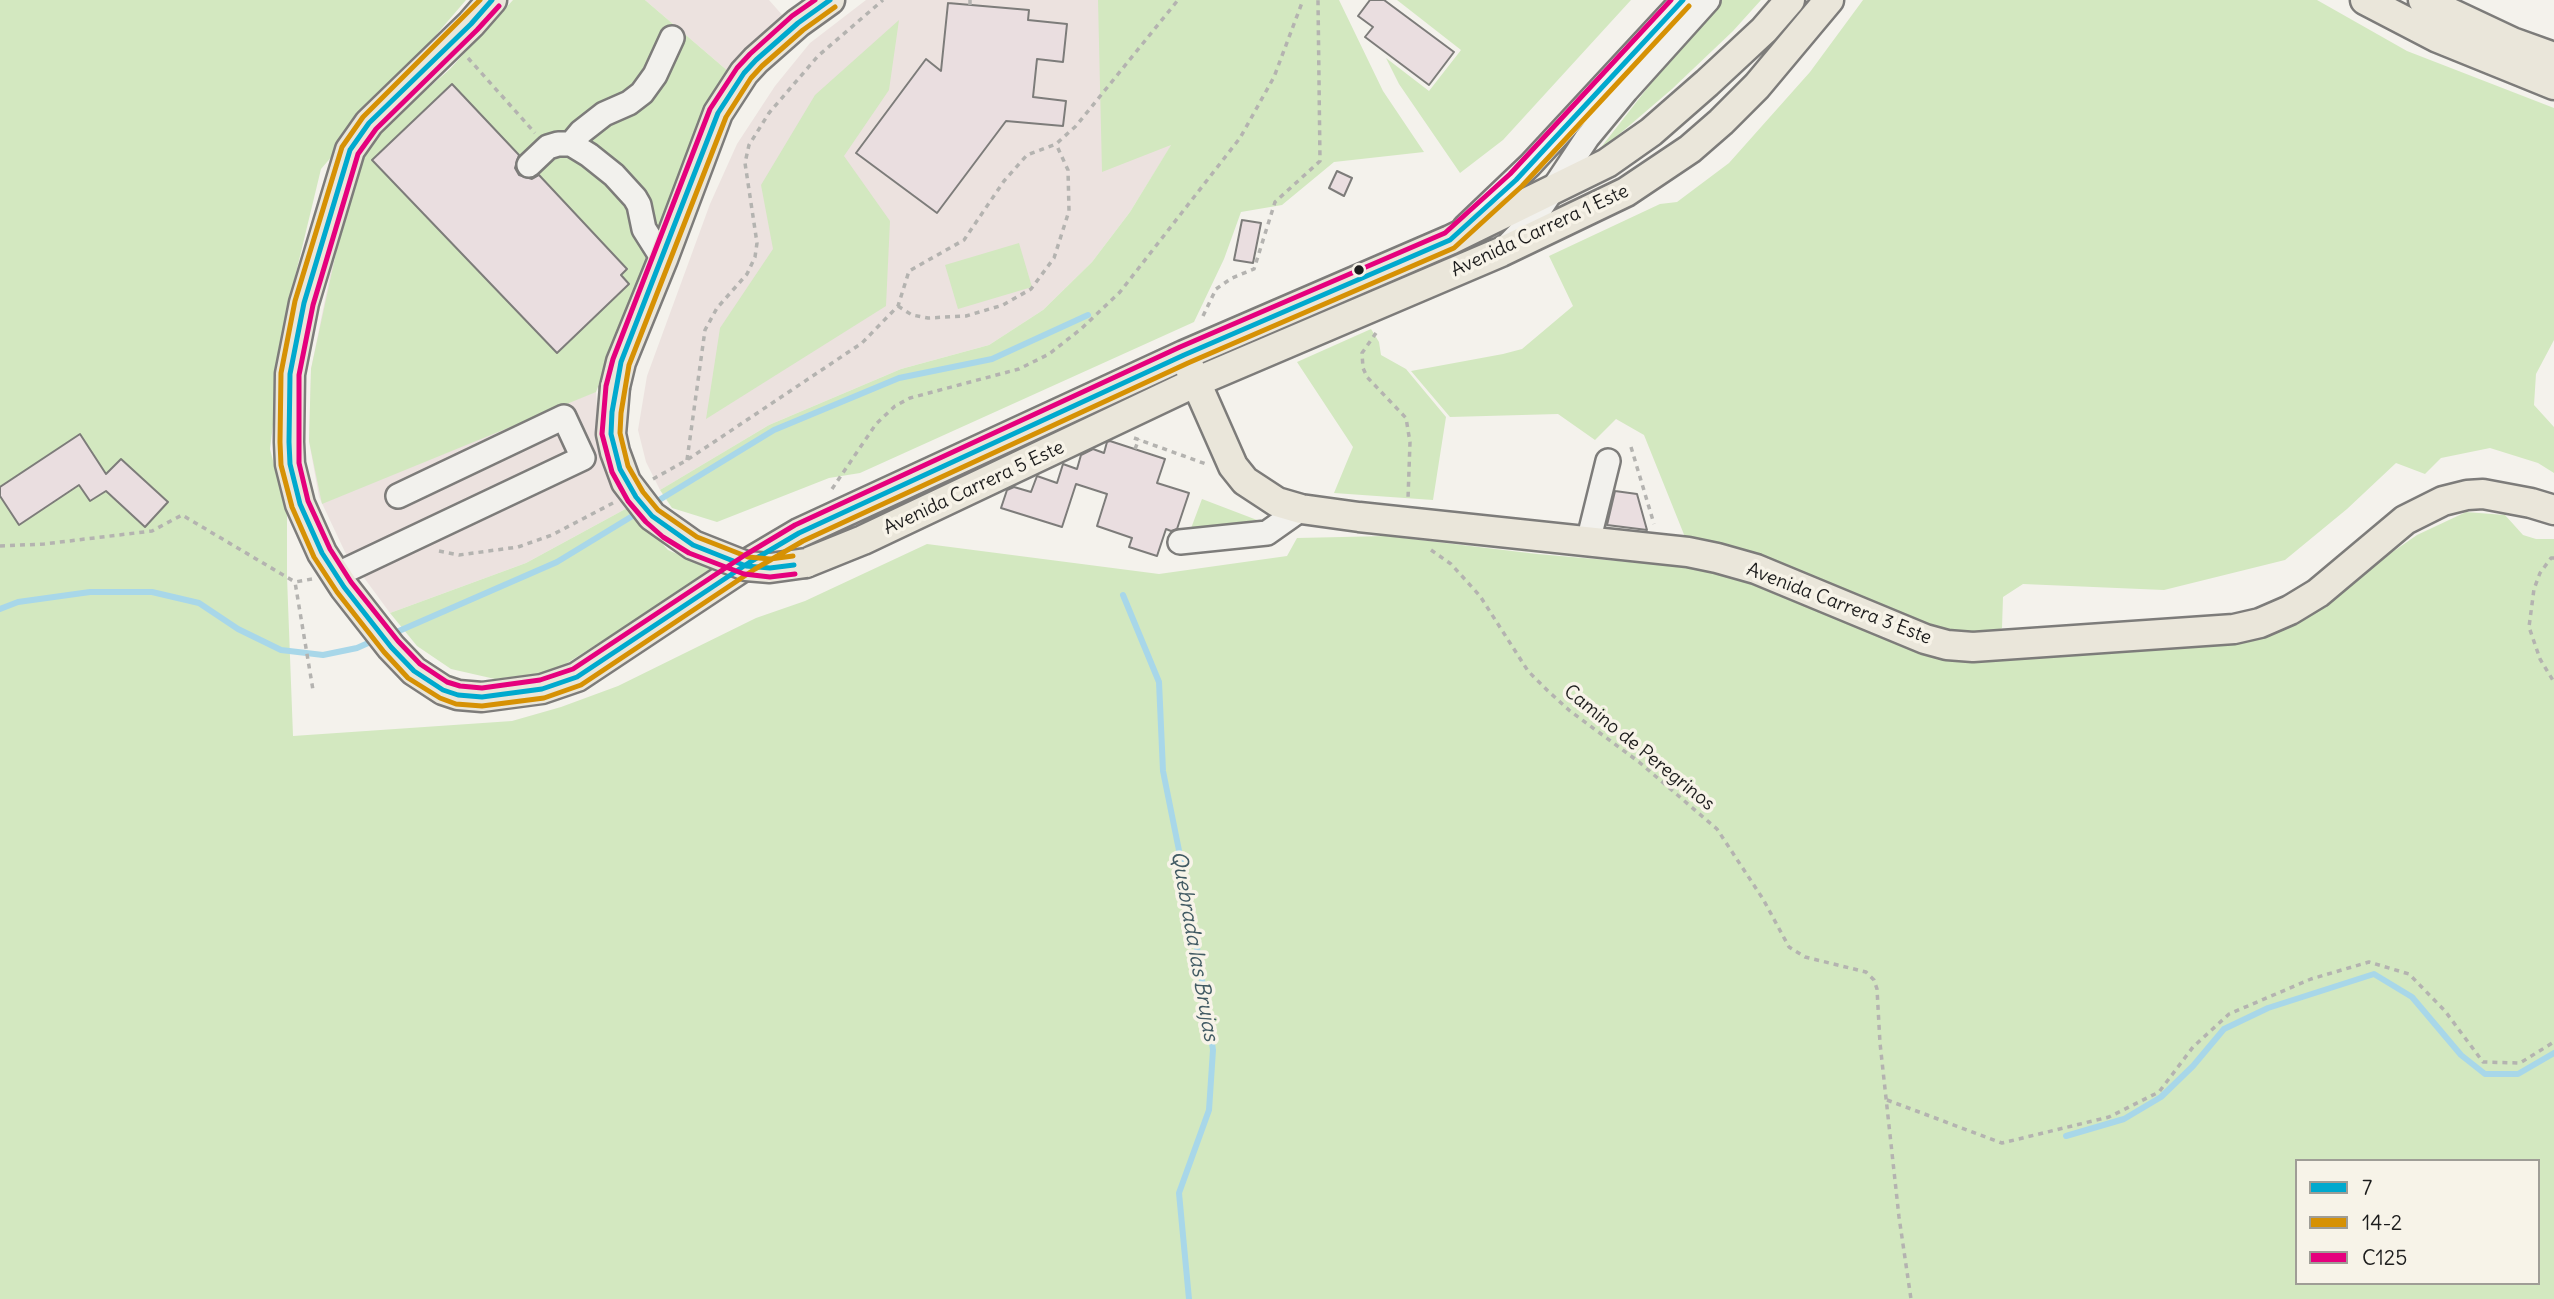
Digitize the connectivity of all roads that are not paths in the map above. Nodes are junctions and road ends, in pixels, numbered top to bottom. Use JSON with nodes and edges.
{"nodes":[{"id":1,"x":492,"y":0,"type":"edge"},
{"id":2,"x":830,"y":0,"type":"edge"},
{"id":3,"x":1683,"y":0,"type":"edge"},
{"id":4,"x":1708,"y":0,"type":"edge"},
{"id":5,"x":1790,"y":0,"type":"edge"},
{"id":6,"x":1829,"y":0,"type":"edge"},
{"id":7,"x":2365,"y":0,"type":"edge"},
{"id":8,"x":2423,"y":0,"type":"edge"},
{"id":9,"x":672,"y":38,"type":"dead end"},
{"id":10,"x":2554,"y":57,"type":"edge"},
{"id":11,"x":2554,"y":85,"type":"edge"},
{"id":12,"x":560,"y":146,"type":"junction"},
{"id":13,"x":529,"y":165,"type":"dead end"},
{"id":14,"x":1552,"y":191,"type":"junction"},
{"id":15,"x":1450,"y":240,"type":"junction"},
{"id":16,"x":1502,"y":252,"type":"junction"},
{"id":17,"x":663,"y":259,"type":"junction"},
{"id":18,"x":1184,"y":355,"type":"junction"},
{"id":19,"x":1196,"y":382,"type":"junction"},
{"id":20,"x":1608,"y":461,"type":"dead end"},
{"id":21,"x":397,"y":496,"type":"dead end"},
{"id":22,"x":1301,"y":509,"type":"junction"},
{"id":23,"x":2554,"y":510,"type":"edge"},
{"id":24,"x":1180,"y":542,"type":"dead end"},
{"id":25,"x":1588,"y":542,"type":"junction"},
{"id":26,"x":336,"y":575,"type":"junction"}],
"edges":[{"from":1,"to":26,"type":"main road","name":"Avenida Carrera 5 Este"},
{"from":2,"to":17,"type":"main road","name":"Avenida Carrera 5 Este"},
{"from":3,"to":15,"type":"street"},
{"from":4,"to":14,"type":"street"},
{"from":5,"to":14,"type":"main road","name":"Avenida Carrera 1 Este"},
{"from":6,"to":16,"type":"main road","name":"Avenida Carrera 1 Este"},
{"from":7,"to":11,"type":"main road"},
{"from":8,"to":10,"type":"main road"},
{"from":9,"to":12,"type":"street"},
{"from":12,"to":13,"type":"street"},
{"from":12,"to":17,"type":"street"},
{"from":14,"to":15,"type":"main road","name":"Avenida Carrera 1 Este"},
{"from":14,"to":16,"type":"street"},
{"from":15,"to":18,"type":"main road","name":"Avenida Carrera 1 Este"},
{"from":16,"to":19,"type":"main road","name":"Avenida Carrera 1 Este"},
{"from":17,"to":19,"type":"main road","name":"Avenida Carrera 5 Este","bridge":true},
{"from":18,"to":19,"type":"main road","name":"Avenida Carrera 3 Este"},
{"from":18,"to":26,"type":"main road","name":"Avenida Carrera 5 Este"},
{"from":19,"to":22,"type":"main road","name":"Avenida Carrera 3 Este"},
{"from":20,"to":25,"type":"street"},
{"from":21,"to":26,"type":"street"},
{"from":22,"to":24,"type":"street"},
{"from":22,"to":25,"type":"main road","name":"Avenida Carrera 3 Este"},
{"from":23,"to":25,"type":"main road","name":"Avenida Carrera 3 Este"}]}
